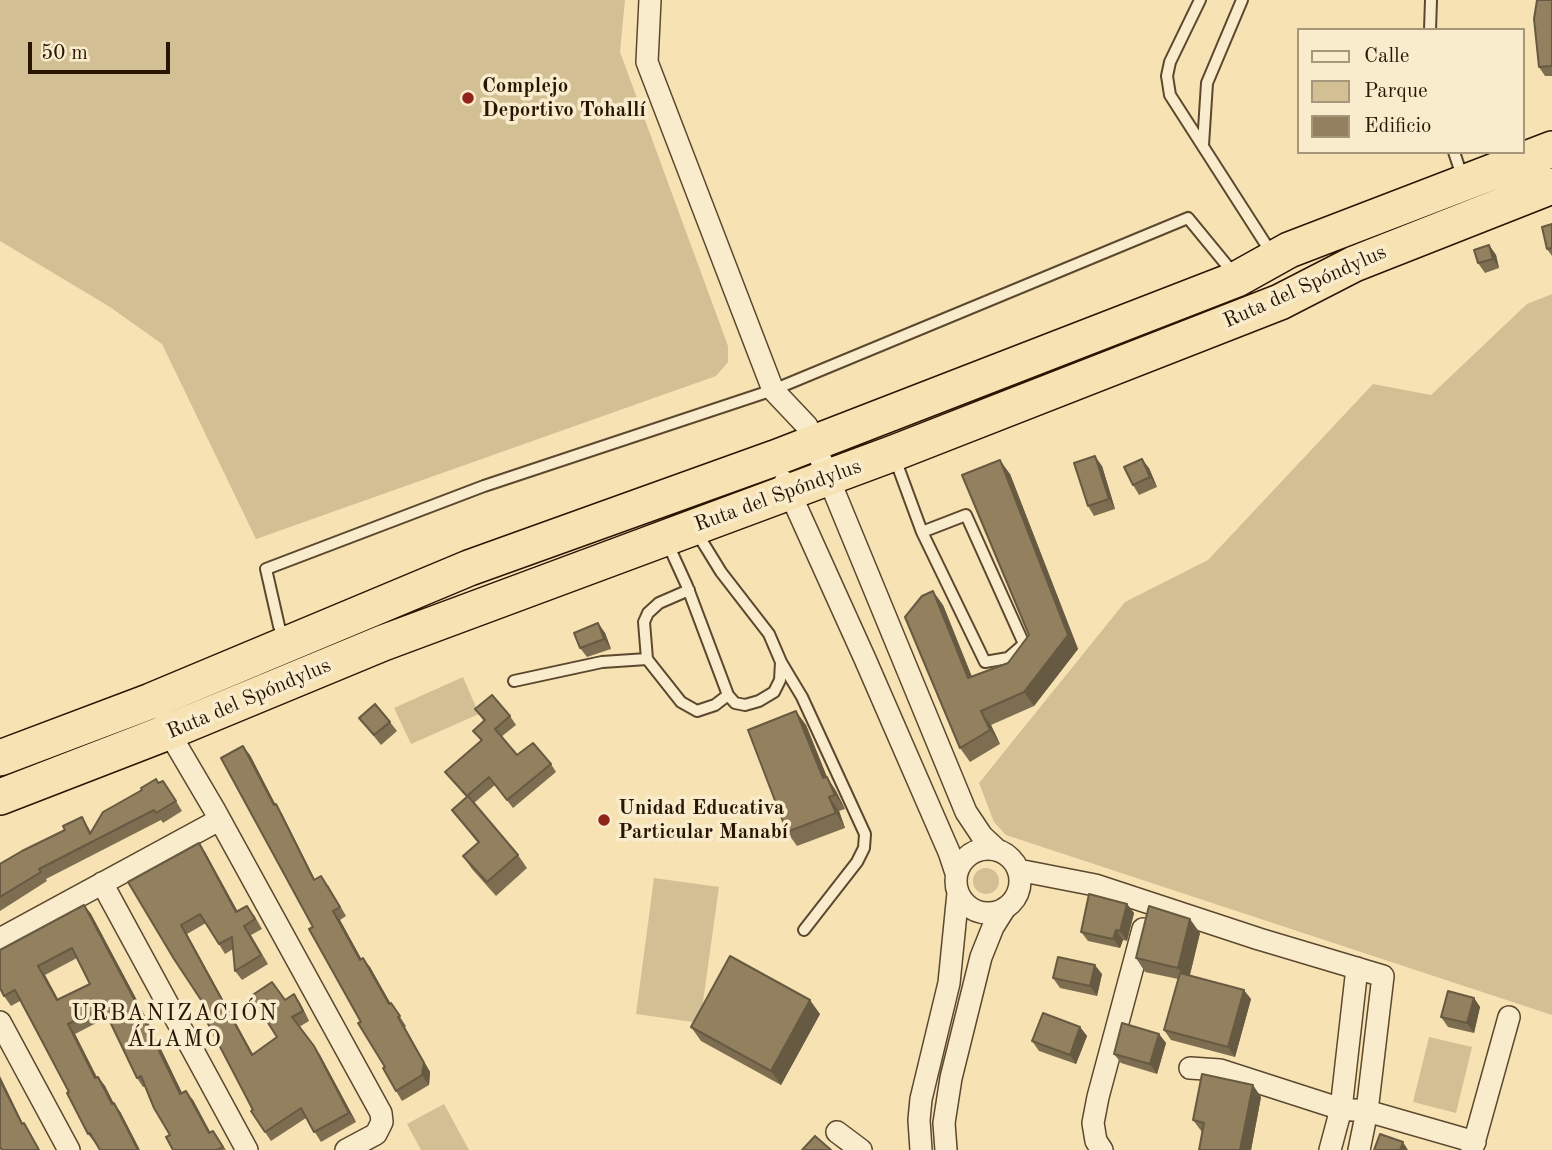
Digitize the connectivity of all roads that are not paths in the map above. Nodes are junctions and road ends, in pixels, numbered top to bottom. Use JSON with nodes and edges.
{"nodes":[{"id":1,"x":650,"y":0,"type":"edge"},
{"id":2,"x":1200,"y":0,"type":"edge"},
{"id":3,"x":1242,"y":0,"type":"edge"},
{"id":4,"x":1431,"y":0,"type":"edge"},
{"id":5,"x":1430,"y":28,"type":"edge"},
{"id":6,"x":1203,"y":145,"type":"junction"},
{"id":7,"x":1552,"y":149,"type":"edge"},
{"id":8,"x":1459,"y":167,"type":"edge"},
{"id":9,"x":1552,"y":186,"type":"edge"},
{"id":10,"x":1276,"y":259,"type":"junction"},
{"id":11,"x":1237,"y":279,"type":"junction"},
{"id":12,"x":773,"y":390,"type":"junction"},
{"id":13,"x":813,"y":443,"type":"junction"},
{"id":14,"x":894,"y":453,"type":"junction"},
{"id":15,"x":775,"y":458,"type":"junction"},
{"id":16,"x":828,"y":477,"type":"junction"},
{"id":17,"x":789,"y":492,"type":"junction"},
{"id":18,"x":922,"y":532,"type":"junction"},
{"id":19,"x":679,"y":533,"type":"junction"},
{"id":20,"x":863,"y":565,"type":"junction"},
{"id":21,"x":829,"y":579,"type":"junction"},
{"id":22,"x":689,"y":590,"type":"junction"},
{"id":23,"x":286,"y":644,"type":"junction"},
{"id":24,"x":899,"y":645,"type":"junction"},
{"id":25,"x":647,"y":659,"type":"junction"},
{"id":26,"x":865,"y":659,"type":"junction"},
{"id":27,"x":781,"y":662,"type":"junction"},
{"id":28,"x":514,"y":681,"type":"dead end"},
{"id":29,"x":728,"y":695,"type":"junction"},
{"id":30,"x":151,"y":701,"type":"junction"},
{"id":31,"x":168,"y":732,"type":"junction"},
{"id":32,"x":0,"y":758,"type":"edge"},
{"id":33,"x":0,"y":797,"type":"edge"},
{"id":34,"x":219,"y":820,"type":"junction"},
{"id":35,"x":996,"y":849,"type":"junction"},
{"id":36,"x":1018,"y":870,"type":"junction"},
{"id":37,"x":102,"y":883,"type":"junction"},
{"id":38,"x":957,"y":883,"type":"junction"},
{"id":39,"x":1150,"y":904,"type":"junction"},
{"id":40,"x":1005,"y":908,"type":"junction"},
{"id":41,"x":804,"y":930,"type":"dead end"},
{"id":42,"x":0,"y":939,"type":"edge"},
{"id":43,"x":1357,"y":968,"type":"junction"},
{"id":44,"x":1509,"y":1017,"type":"dead end"},
{"id":45,"x":0,"y":1022,"type":"edge"},
{"id":46,"x":931,"y":1050,"type":"junction"},
{"id":47,"x":957,"y":1055,"type":"junction"},
{"id":48,"x":1190,"y":1068,"type":"dead end"},
{"id":49,"x":1341,"y":1109,"type":"junction"},
{"id":50,"x":1367,"y":1111,"type":"junction"},
{"id":51,"x":837,"y":1132,"type":"dead end"},
{"id":52,"x":1474,"y":1146,"type":"edge"},
{"id":53,"x":69,"y":1150,"type":"edge"},
{"id":54,"x":247,"y":1150,"type":"edge"},
{"id":55,"x":346,"y":1150,"type":"edge"},
{"id":56,"x":861,"y":1150,"type":"edge"},
{"id":57,"x":921,"y":1150,"type":"edge"},
{"id":58,"x":946,"y":1150,"type":"edge"},
{"id":59,"x":1102,"y":1150,"type":"edge"},
{"id":60,"x":1330,"y":1150,"type":"edge"},
{"id":61,"x":1359,"y":1150,"type":"edge"}],
"edges":[{"from":1,"to":12,"type":"street"},
{"from":2,"to":6,"type":"lane"},
{"from":3,"to":6,"type":"lane"},
{"from":4,"to":5,"type":"lane"},
{"from":6,"to":10,"type":"lane"},
{"from":7,"to":8,"type":"highway","name":"Ruta del Spóndylus"},
{"from":8,"to":10,"type":"highway","name":"Ruta del Spóndylus"},
{"from":9,"to":14,"type":"highway","name":"Ruta del Spóndylus"},
{"from":10,"to":11,"type":"highway","name":"Ruta del Spóndylus"},
{"from":11,"to":12,"type":"lane"},
{"from":11,"to":13,"type":"highway","name":"Ruta del Spóndylus"},
{"from":12,"to":13,"type":"street"},
{"from":12,"to":23,"type":"lane"},
{"from":13,"to":15,"type":"highway","name":"Ruta del Spóndylus"},
{"from":13,"to":16,"type":"street"},
{"from":14,"to":16,"type":"highway","name":"Ruta del Spóndylus"},
{"from":14,"to":18,"type":"lane"},
{"from":15,"to":17,"type":"street"},
{"from":15,"to":23,"type":"highway","name":"Ruta del Spóndylus"},
{"from":16,"to":17,"type":"highway","name":"Ruta del Spóndylus"},
{"from":16,"to":20,"type":"street"},
{"from":17,"to":19,"type":"highway","name":"Ruta del Spóndylus"},
{"from":17,"to":21,"type":"street"},
{"from":18,"to":18,"type":"lane"},
{"from":19,"to":22,"type":"lane"},
{"from":19,"to":27,"type":"lane"},
{"from":19,"to":31,"type":"highway","name":"Ruta del Spóndylus"},
{"from":20,"to":21,"type":"street"},
{"from":20,"to":24,"type":"street"},
{"from":21,"to":26,"type":"street"},
{"from":22,"to":25,"type":"lane"},
{"from":22,"to":29,"type":"lane"},
{"from":23,"to":30,"type":"highway","name":"Ruta del Spóndylus"},
{"from":24,"to":26,"type":"street"},
{"from":24,"to":35,"type":"street"},
{"from":25,"to":28,"type":"lane"},
{"from":25,"to":29,"type":"lane"},
{"from":26,"to":38,"type":"street"},
{"from":27,"to":29,"type":"lane"},
{"from":27,"to":41,"type":"lane"},
{"from":30,"to":31,"type":"street"},
{"from":30,"to":32,"type":"highway","name":"Ruta del Spóndylus"},
{"from":31,"to":33,"type":"highway","name":"Ruta del Spóndylus"},
{"from":31,"to":34,"type":"street"},
{"from":34,"to":37,"type":"street"},
{"from":34,"to":55,"type":"street"},
{"from":35,"to":36,"type":"street"},
{"from":35,"to":38,"type":"street"},
{"from":36,"to":39,"type":"street"},
{"from":36,"to":40,"type":"street"},
{"from":37,"to":42,"type":"street"},
{"from":37,"to":54,"type":"street"},
{"from":38,"to":40,"type":"street"},
{"from":38,"to":46,"type":"street"},
{"from":39,"to":43,"type":"street"},
{"from":39,"to":59,"type":"street"},
{"from":40,"to":47,"type":"street"},
{"from":43,"to":49,"type":"street"},
{"from":43,"to":50,"type":"street"},
{"from":44,"to":52,"type":"street"},
{"from":45,"to":53,"type":"street"},
{"from":46,"to":47,"type":"street"},
{"from":46,"to":57,"type":"street"},
{"from":47,"to":58,"type":"street"},
{"from":48,"to":49,"type":"street"},
{"from":49,"to":50,"type":"street"},
{"from":49,"to":60,"type":"street"},
{"from":50,"to":52,"type":"street"},
{"from":50,"to":61,"type":"street"},
{"from":51,"to":56,"type":"street"}]}
